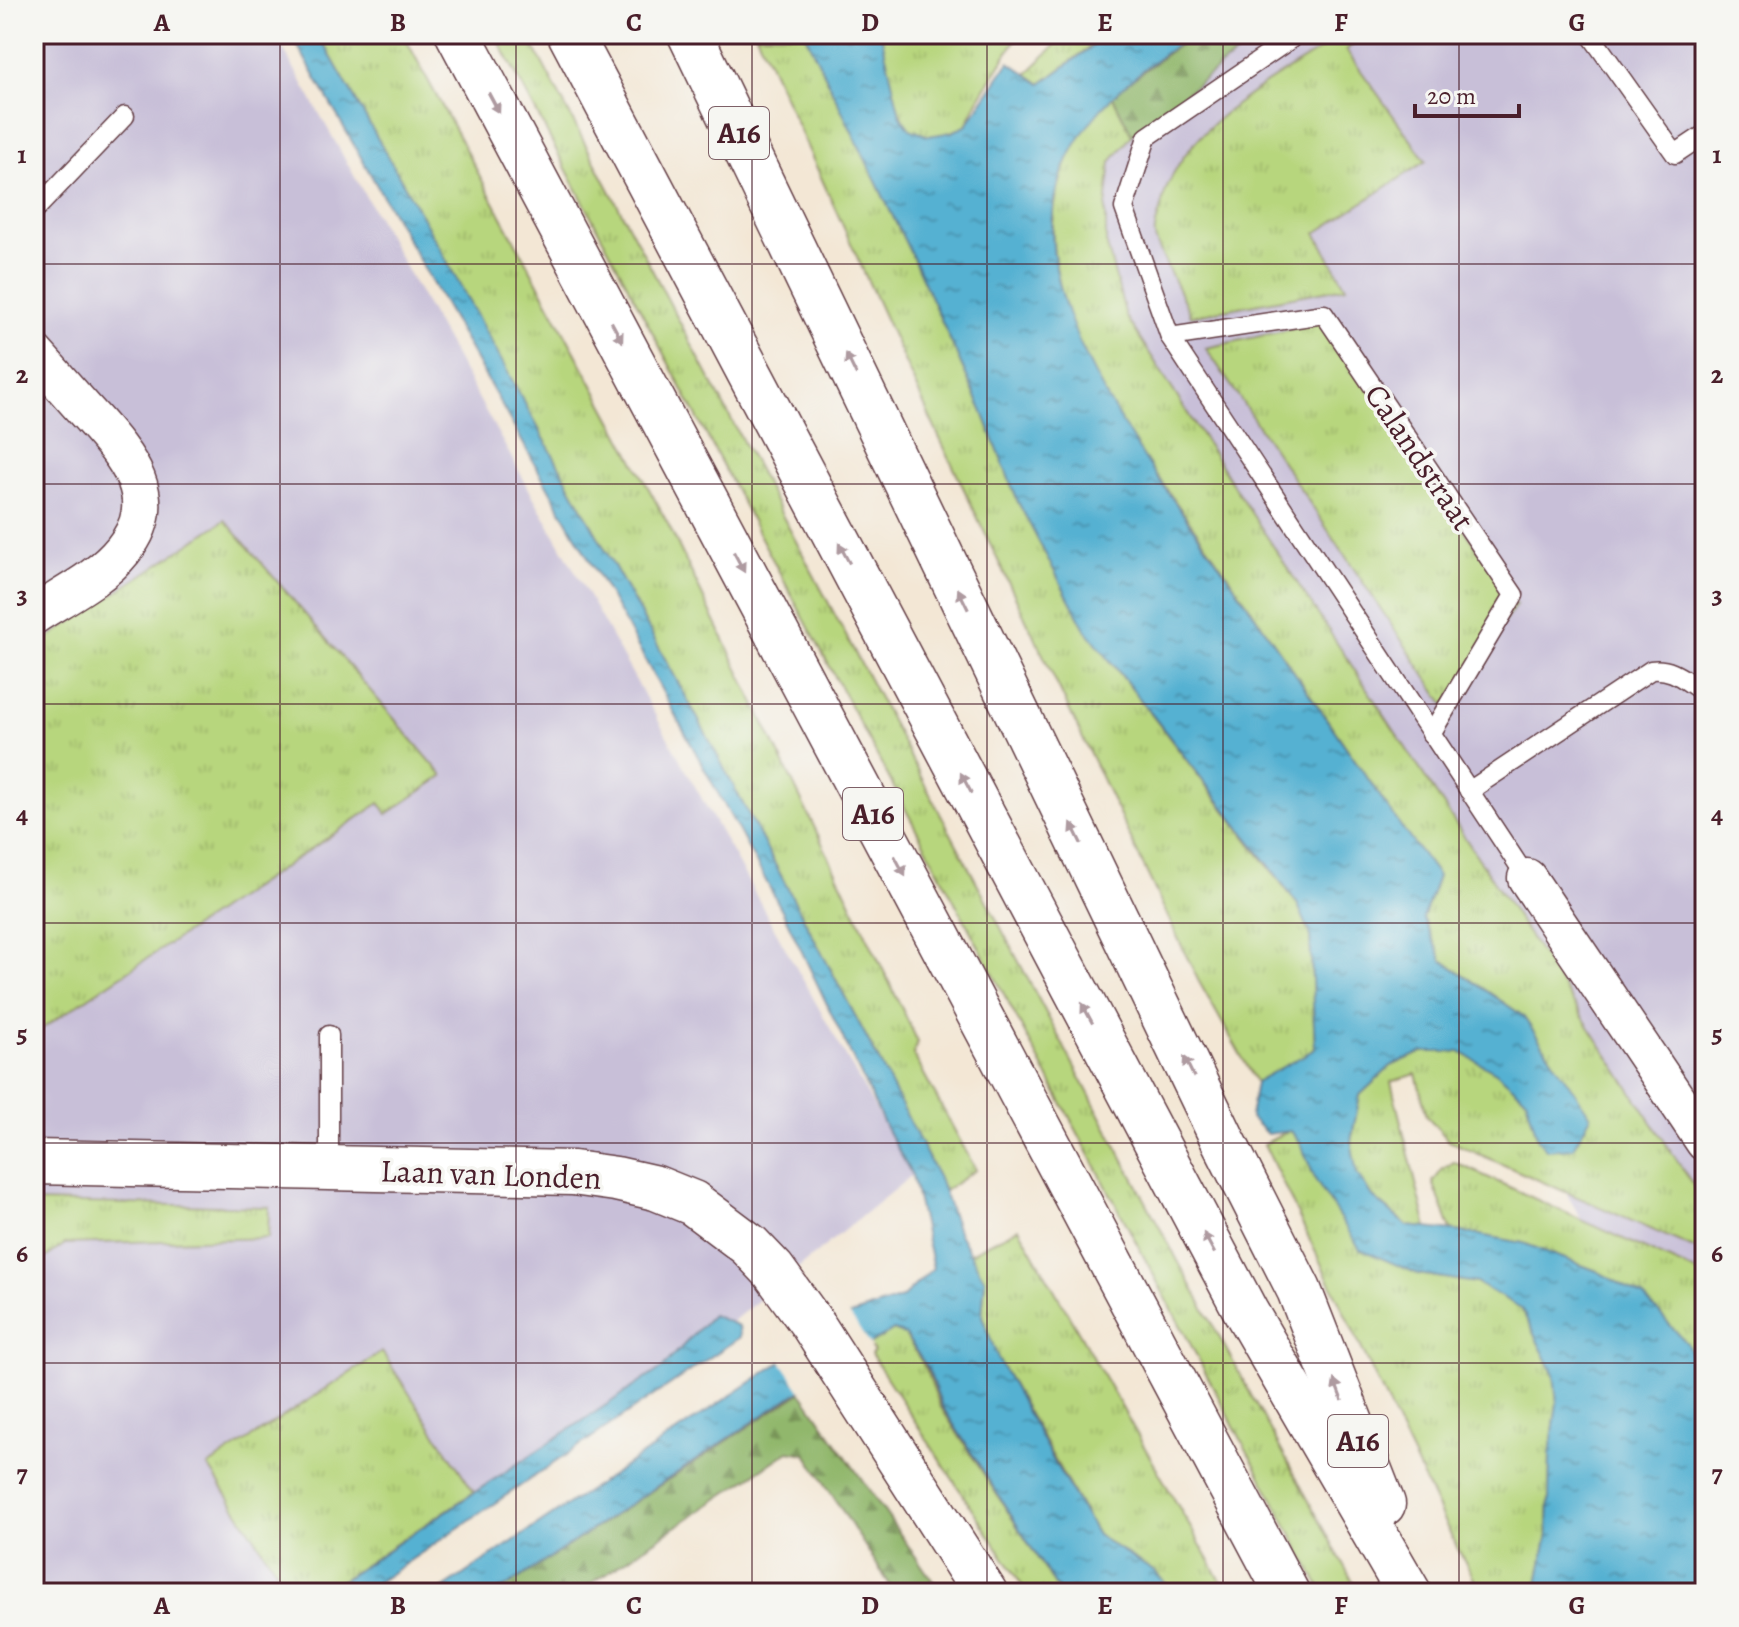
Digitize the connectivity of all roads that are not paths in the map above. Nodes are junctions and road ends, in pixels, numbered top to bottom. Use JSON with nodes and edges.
{"nodes":[{"id":1,"x":458,"y":34,"type":"edge"},
{"id":2,"x":570,"y":34,"type":"edge"},
{"id":3,"x":690,"y":34,"type":"edge"},
{"id":4,"x":716,"y":34,"type":"edge"},
{"id":5,"x":1298,"y":34,"type":"edge"},
{"id":6,"x":1590,"y":34,"type":"edge"},
{"id":7,"x":125,"y":116,"type":"dead end"},
{"id":8,"x":1705,"y":134,"type":"edge"},
{"id":9,"x":34,"y":211,"type":"edge"},
{"id":10,"x":787,"y":231,"type":"junction"},
{"id":11,"x":1170,"y":337,"type":"junction"},
{"id":12,"x":34,"y":353,"type":"edge"},
{"id":13,"x":34,"y":615,"type":"edge"},
{"id":14,"x":1705,"y":693,"type":"edge"},
{"id":15,"x":1431,"y":734,"type":"junction"},
{"id":16,"x":1469,"y":791,"type":"junction"},
{"id":17,"x":1527,"y":878,"type":"joint"},
{"id":18,"x":329,"y":1035,"type":"dead end"},
{"id":19,"x":1705,"y":1142,"type":"edge"},
{"id":20,"x":34,"y":1162,"type":"edge"},
{"id":21,"x":329,"y":1168,"type":"junction"},
{"id":22,"x":985,"y":1593,"type":"edge"},
{"id":23,"x":1287,"y":1593,"type":"edge"},
{"id":24,"x":1409,"y":1593,"type":"edge"},
{"id":25,"x":1418,"y":1593,"type":"edge"}],
"edges":[{"from":1,"to":23,"type":"main road","number":"A16","one_way":true},
{"from":24,"to":2,"type":"main road","number":"A16","one_way":true},
{"from":3,"to":10,"type":"main road","number":"A16"},
{"from":4,"to":10,"type":"main road","number":"A16"},
{"from":5,"to":11,"type":"lane"},
{"from":6,"to":8,"type":"lane"},
{"from":7,"to":9,"type":"lane"},
{"from":25,"to":10,"type":"main road","number":"A16","one_way":true},
{"from":11,"to":15,"type":"lane"},
{"from":11,"to":15,"type":"lane","name":"Calandstraat"},
{"from":12,"to":13,"type":"street"},
{"from":14,"to":16,"type":"lane"},
{"from":15,"to":16,"type":"lane"},
{"from":16,"to":17,"type":"lane"},
{"from":17,"to":19,"type":"street"},
{"from":18,"to":21,"type":"lane"},
{"from":20,"to":21,"type":"main road","name":"Laan van Londen"},
{"from":21,"to":22,"type":"main road","name":"Laan van Londen"}]}
